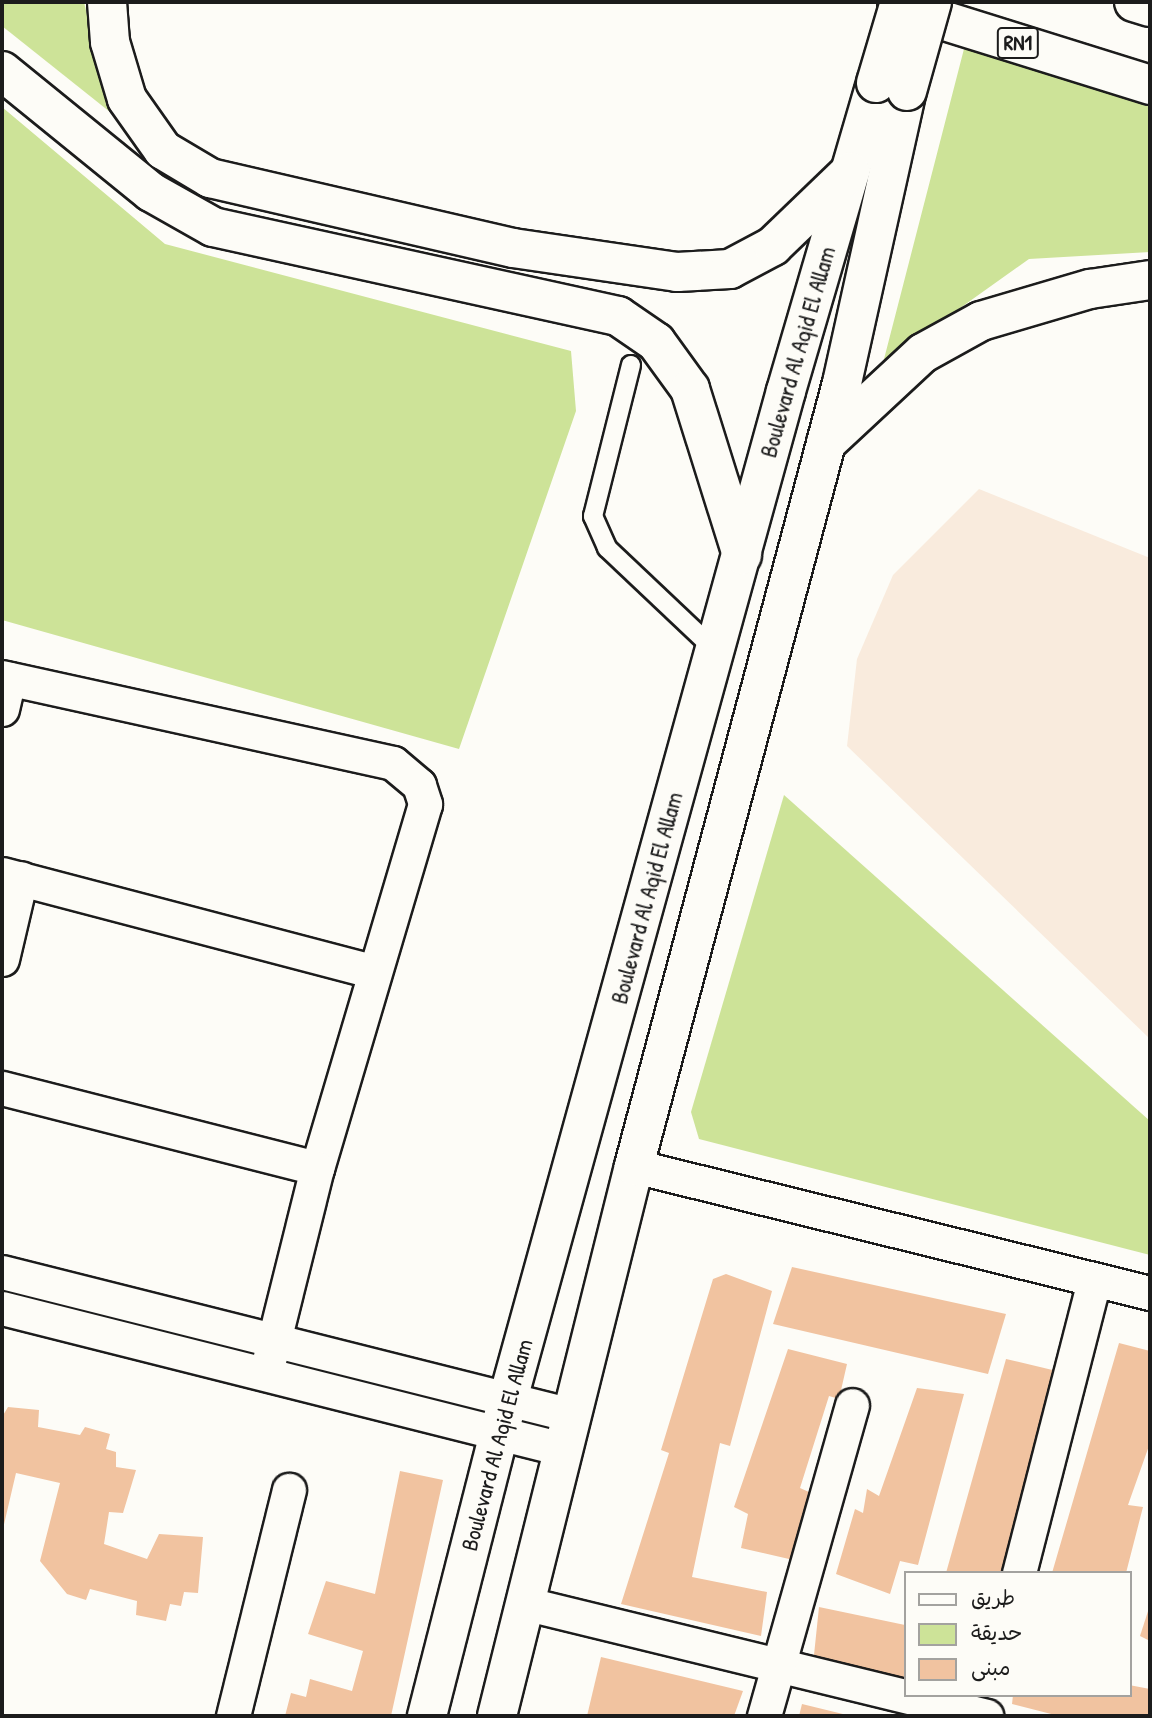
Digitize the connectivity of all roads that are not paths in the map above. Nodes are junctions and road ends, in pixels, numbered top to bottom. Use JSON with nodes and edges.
{"nodes":[{"id":1,"x":107,"y":2,"type":"edge"},
{"id":2,"x":885,"y":2,"type":"edge"},
{"id":3,"x":900,"y":2,"type":"edge"},
{"id":4,"x":932,"y":2,"type":"edge"},
{"id":5,"x":1134,"y":2,"type":"edge"},
{"id":6,"x":1150,"y":7,"type":"edge"},
{"id":7,"x":2,"y":71,"type":"edge"},
{"id":8,"x":1150,"y":85,"type":"edge"},
{"id":9,"x":892,"y":87,"type":"junction"},
{"id":10,"x":850,"y":172,"type":"junction"},
{"id":11,"x":1150,"y":280,"type":"edge"},
{"id":12,"x":631,"y":365,"type":"dead end"},
{"id":13,"x":825,"y":443,"type":"junction"},
{"id":14,"x":742,"y":555,"type":"junction"},
{"id":15,"x":715,"y":650,"type":"junction"},
{"id":16,"x":4,"y":688,"type":"edge"},
{"id":17,"x":11,"y":876,"type":"edge"},
{"id":18,"x":2,"y":959,"type":"edge"},
{"id":19,"x":372,"y":971,"type":"junction"},
{"id":20,"x":2,"y":1087,"type":"edge"},
{"id":21,"x":634,"y":1166,"type":"junction"},
{"id":22,"x":317,"y":1168,"type":"junction"},
{"id":23,"x":2,"y":1272,"type":"edge"},
{"id":24,"x":1094,"y":1281,"type":"junction"},
{"id":25,"x":1150,"y":1293,"type":"edge"},
{"id":26,"x":2,"y":1308,"type":"edge"},
{"id":27,"x":273,"y":1340,"type":"junction"},
{"id":28,"x":266,"y":1373,"type":"junction"},
{"id":29,"x":852,"y":1405,"type":"dead end"},
{"id":30,"x":505,"y":1415,"type":"junction"},
{"id":31,"x":566,"y":1432,"type":"junction"},
{"id":32,"x":289,"y":1490,"type":"dead end"},
{"id":33,"x":1020,"y":1571,"type":"edge"},
{"id":34,"x":523,"y":1603,"type":"junction"},
{"id":35,"x":778,"y":1665,"type":"junction"},
{"id":36,"x":904,"y":1693,"type":"edge"},
{"id":37,"x":922,"y":1697,"type":"edge"},
{"id":38,"x":985,"y":1711,"type":"edge"},
{"id":39,"x":233,"y":1716,"type":"edge"},
{"id":40,"x":427,"y":1716,"type":"edge"},
{"id":41,"x":498,"y":1716,"type":"edge"},
{"id":42,"x":764,"y":1716,"type":"edge"}],
"edges":[{"from":1,"to":10,"type":"main road"},
{"from":2,"to":8,"type":"main road","number":"RN1"},
{"from":3,"to":9,"type":"main road","bridge":true},
{"from":4,"to":9,"type":"main road","bridge":true},
{"from":5,"to":6,"type":"main road"},
{"from":7,"to":14,"type":"main road"},
{"from":9,"to":10,"type":"main road","name":"Boulevard Al Aqid El Allam"},
{"from":9,"to":13,"type":"main road","name":"Boulevard Al Aqid El Allam"},
{"from":10,"to":14,"type":"main road","name":"Boulevard Al Aqid El Allam"},
{"from":11,"to":13,"type":"main road"},
{"from":12,"to":15,"type":"lane"},
{"from":13,"to":21,"type":"main road","name":"Boulevard Al Aqid El Allam"},
{"from":14,"to":15,"type":"main road","name":"Boulevard Al Aqid El Allam"},
{"from":15,"to":30,"type":"main road","name":"Boulevard Al Aqid El Allam"},
{"from":16,"to":19,"type":"street"},
{"from":17,"to":18,"type":"street"},
{"from":17,"to":19,"type":"street"},
{"from":19,"to":22,"type":"street"},
{"from":20,"to":22,"type":"street"},
{"from":21,"to":24,"type":"street"},
{"from":21,"to":31,"type":"main road","name":"Boulevard Al Aqid El Allam"},
{"from":22,"to":27,"type":"street"},
{"from":23,"to":27,"type":"street"},
{"from":24,"to":25,"type":"street"},
{"from":24,"to":33,"type":"street"},
{"from":26,"to":28,"type":"street"},
{"from":27,"to":28,"type":"street"},
{"from":27,"to":30,"type":"street"},
{"from":28,"to":30,"type":"street"},
{"from":29,"to":35,"type":"street"},
{"from":30,"to":31,"type":"street"},
{"from":30,"to":40,"type":"main road","name":"Boulevard Al Aqid El Allam"},
{"from":31,"to":34,"type":"main road","name":"Boulevard Al Aqid El Allam"},
{"from":32,"to":39,"type":"street"},
{"from":34,"to":35,"type":"street"},
{"from":34,"to":41,"type":"main road","name":"Boulevard Al Aqid El Allam"},
{"from":35,"to":36,"type":"street"},
{"from":35,"to":42,"type":"street"},
{"from":37,"to":38,"type":"street"}]}
